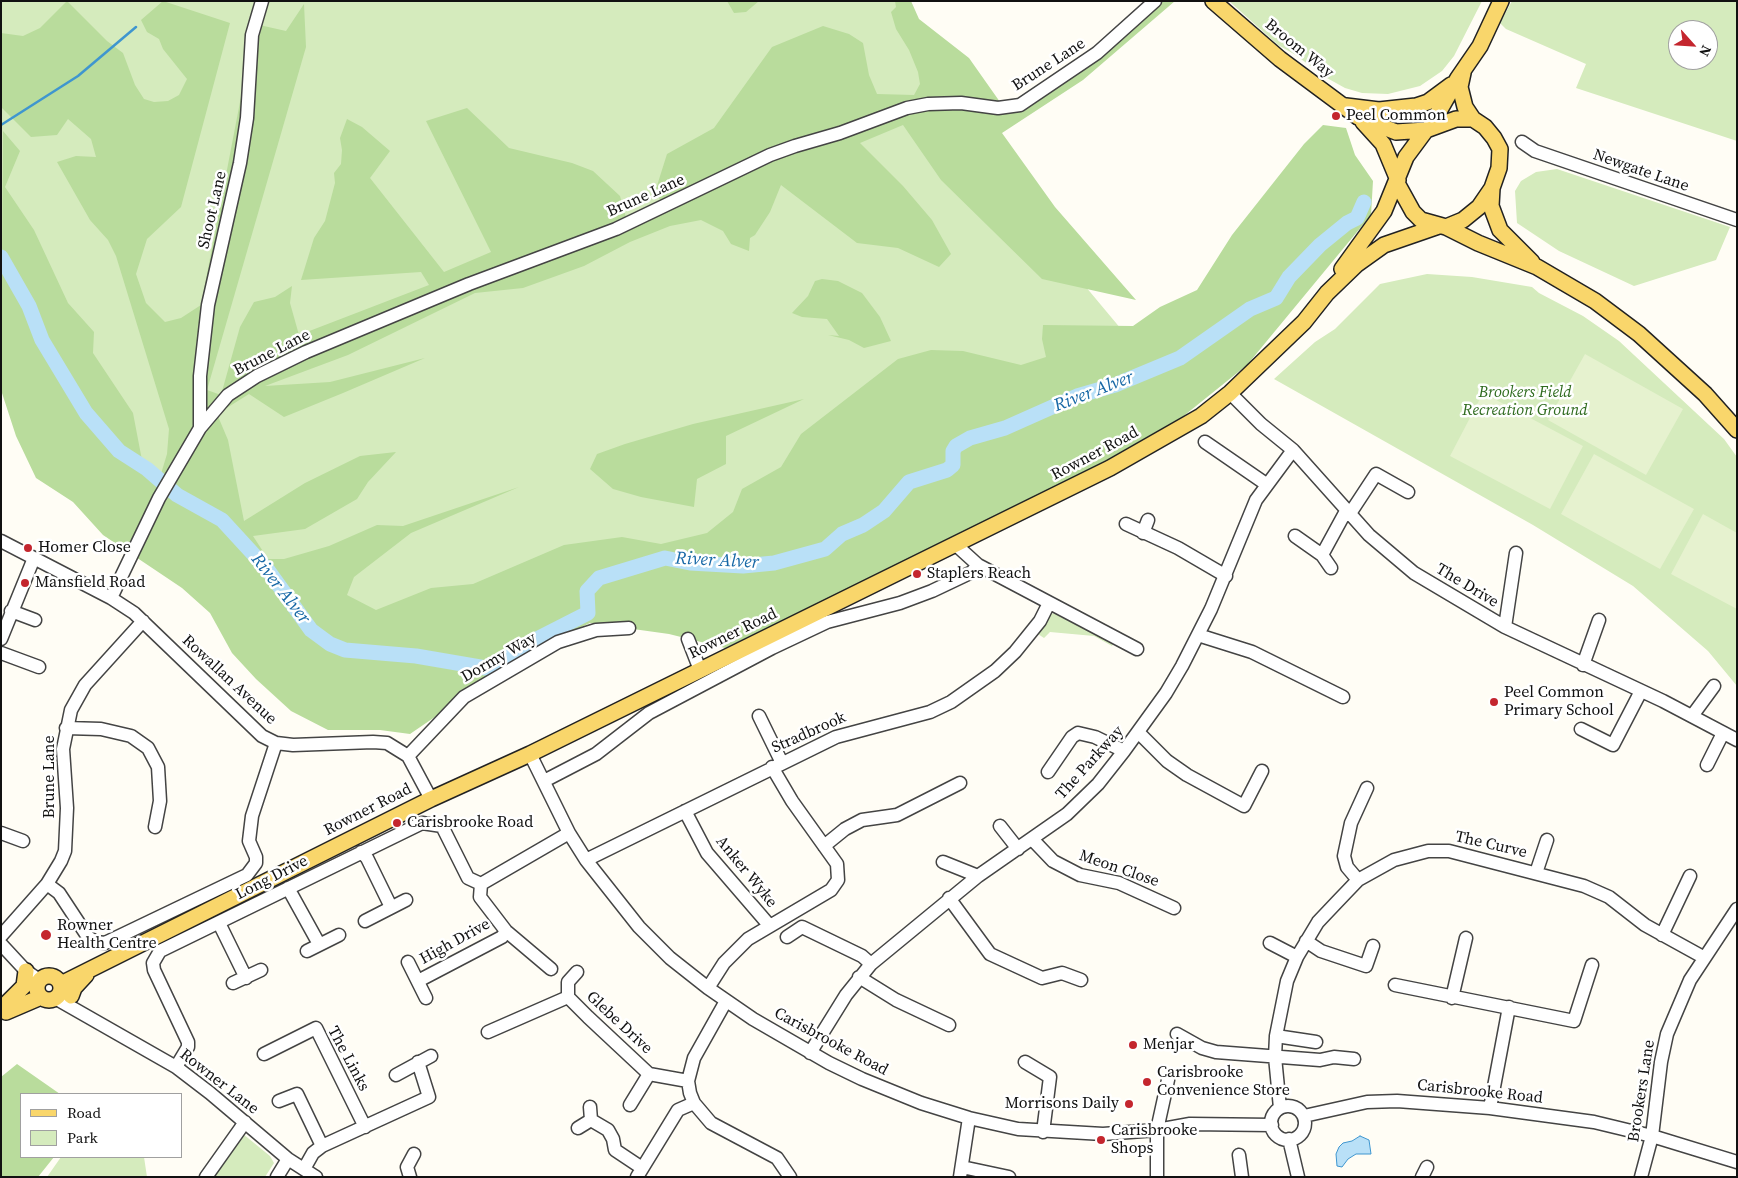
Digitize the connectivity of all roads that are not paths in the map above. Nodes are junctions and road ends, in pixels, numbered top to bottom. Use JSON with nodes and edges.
{"nodes":[{"id":1,"x":262,"y":1,"type":"edge"},
{"id":2,"x":1155,"y":1,"type":"edge"},
{"id":3,"x":1213,"y":1,"type":"edge"},
{"id":4,"x":1501,"y":1,"type":"edge"},
{"id":5,"x":1460,"y":75,"type":"junction"},
{"id":6,"x":1340,"y":104,"type":"junction"},
{"id":7,"x":1358,"y":117,"type":"junction"},
{"id":8,"x":1473,"y":119,"type":"junction"},
{"id":9,"x":1428,"y":128,"type":"junction"},
{"id":10,"x":1522,"y":142,"type":"dead end"},
{"id":11,"x":1397,"y":182,"type":"junction"},
{"id":12,"x":1492,"y":188,"type":"junction"},
{"id":13,"x":1737,"y":220,"type":"edge"},
{"id":14,"x":1443,"y":227,"type":"junction"},
{"id":15,"x":1537,"y":267,"type":"junction"},
{"id":16,"x":1327,"y":293,"type":"junction"},
{"id":17,"x":1230,"y":393,"type":"junction"},
{"id":18,"x":200,"y":428,"type":"junction"},
{"id":19,"x":1737,"y":430,"type":"edge"},
{"id":20,"x":1206,"y":442,"type":"dead end"},
{"id":21,"x":1292,"y":450,"type":"junction"},
{"id":22,"x":1266,"y":484,"type":"junction"},
{"id":23,"x":1408,"y":492,"type":"dead end"},
{"id":24,"x":1348,"y":513,"type":"junction"},
{"id":25,"x":1148,"y":520,"type":"dead end"},
{"id":26,"x":1126,"y":524,"type":"dead end"},
{"id":27,"x":1143,"y":533,"type":"junction"},
{"id":28,"x":1296,"y":536,"type":"dead end"},
{"id":29,"x":1,"y":541,"type":"edge"},
{"id":30,"x":956,"y":545,"type":"junction"},
{"id":31,"x":1516,"y":553,"type":"dead end"},
{"id":32,"x":1322,"y":555,"type":"junction"},
{"id":33,"x":34,"y":558,"type":"junction"},
{"id":34,"x":978,"y":565,"type":"junction"},
{"id":35,"x":1331,"y":568,"type":"dead end"},
{"id":36,"x":1226,"y":576,"type":"junction"},
{"id":37,"x":111,"y":598,"type":"junction"},
{"id":38,"x":1049,"y":602,"type":"junction"},
{"id":39,"x":11,"y":611,"type":"junction"},
{"id":40,"x":35,"y":620,"type":"dead end"},
{"id":41,"x":1598,"y":620,"type":"dead end"},
{"id":42,"x":143,"y":622,"type":"junction"},
{"id":43,"x":1505,"y":627,"type":"junction"},
{"id":44,"x":629,"y":628,"type":"dead end"},
{"id":45,"x":1198,"y":635,"type":"junction"},
{"id":46,"x":1,"y":639,"type":"edge"},
{"id":47,"x":688,"y":639,"type":"dead end"},
{"id":48,"x":1137,"y":649,"type":"dead end"},
{"id":49,"x":1,"y":653,"type":"edge"},
{"id":50,"x":1583,"y":665,"type":"junction"},
{"id":51,"x":39,"y":667,"type":"dead end"},
{"id":52,"x":700,"y":670,"type":"junction"},
{"id":53,"x":1714,"y":686,"type":"dead end"},
{"id":54,"x":1641,"y":691,"type":"junction"},
{"id":55,"x":1344,"y":697,"type":"dead end"},
{"id":56,"x":759,"y":716,"type":"dead end"},
{"id":57,"x":1692,"y":716,"type":"junction"},
{"id":58,"x":66,"y":728,"type":"junction"},
{"id":59,"x":1581,"y":729,"type":"dead end"},
{"id":60,"x":1139,"y":733,"type":"junction"},
{"id":61,"x":1723,"y":733,"type":"junction"},
{"id":62,"x":1737,"y":740,"type":"edge"},
{"id":63,"x":276,"y":743,"type":"junction"},
{"id":64,"x":1124,"y":751,"type":"junction"},
{"id":65,"x":530,"y":754,"type":"junction"},
{"id":66,"x":408,"y":756,"type":"junction"},
{"id":67,"x":777,"y":765,"type":"junction"},
{"id":68,"x":1707,"y":765,"type":"dead end"},
{"id":69,"x":1262,"y":771,"type":"dead end"},
{"id":70,"x":1048,"y":772,"type":"dead end"},
{"id":71,"x":544,"y":781,"type":"junction"},
{"id":72,"x":960,"y":783,"type":"dead end"},
{"id":73,"x":1367,"y":788,"type":"dead end"},
{"id":74,"x":430,"y":799,"type":"junction"},
{"id":75,"x":685,"y":812,"type":"junction"},
{"id":76,"x":1000,"y":826,"type":"dead end"},
{"id":77,"x":155,"y":827,"type":"dead end"},
{"id":78,"x":1,"y":833,"type":"edge"},
{"id":79,"x":568,"y":833,"type":"junction"},
{"id":80,"x":1032,"y":839,"type":"junction"},
{"id":81,"x":1547,"y":840,"type":"dead end"},
{"id":82,"x":23,"y":841,"type":"dead end"},
{"id":83,"x":824,"y":846,"type":"junction"},
{"id":84,"x":1018,"y":849,"type":"junction"},
{"id":85,"x":361,"y":852,"type":"junction"},
{"id":86,"x":586,"y":860,"type":"junction"},
{"id":87,"x":943,"y":862,"type":"dead end"},
{"id":88,"x":1536,"y":873,"type":"junction"},
{"id":89,"x":978,"y":876,"type":"junction"},
{"id":90,"x":1690,"y":876,"type":"dead end"},
{"id":91,"x":1358,"y":880,"type":"junction"},
{"id":92,"x":47,"y":884,"type":"junction"},
{"id":93,"x":481,"y":884,"type":"junction"},
{"id":94,"x":288,"y":888,"type":"junction"},
{"id":95,"x":949,"y":898,"type":"junction"},
{"id":96,"x":406,"y":900,"type":"dead end"},
{"id":97,"x":391,"y":907,"type":"junction"},
{"id":98,"x":1174,"y":908,"type":"dead end"},
{"id":99,"x":1737,"y":909,"type":"edge"},
{"id":100,"x":364,"y":921,"type":"dead end"},
{"id":101,"x":218,"y":923,"type":"junction"},
{"id":102,"x":769,"y":925,"type":"junction"},
{"id":103,"x":506,"y":931,"type":"junction"},
{"id":104,"x":340,"y":934,"type":"dead end"},
{"id":105,"x":1662,"y":935,"type":"junction"},
{"id":106,"x":1,"y":936,"type":"edge"},
{"id":107,"x":787,"y":936,"type":"dead end"},
{"id":108,"x":1466,"y":938,"type":"dead end"},
{"id":109,"x":1306,"y":941,"type":"junction"},
{"id":110,"x":1270,"y":942,"type":"dead end"},
{"id":111,"x":1,"y":944,"type":"edge"},
{"id":112,"x":319,"y":944,"type":"junction"},
{"id":113,"x":1373,"y":946,"type":"dead end"},
{"id":114,"x":307,"y":951,"type":"dead end"},
{"id":115,"x":118,"y":954,"type":"junction"},
{"id":116,"x":1297,"y":957,"type":"junction"},
{"id":117,"x":1703,"y":957,"type":"junction"},
{"id":118,"x":408,"y":962,"type":"dead end"},
{"id":119,"x":871,"y":964,"type":"junction"},
{"id":120,"x":1592,"y":965,"type":"dead end"},
{"id":121,"x":551,"y":969,"type":"dead end"},
{"id":122,"x":261,"y":970,"type":"dead end"},
{"id":123,"x":26,"y":971,"type":"junction"},
{"id":124,"x":577,"y":972,"type":"dead end"},
{"id":125,"x":859,"y":977,"type":"junction"},
{"id":126,"x":246,"y":978,"type":"junction"},
{"id":127,"x":1081,"y":980,"type":"dead end"},
{"id":128,"x":418,"y":981,"type":"junction"},
{"id":129,"x":233,"y":983,"type":"dead end"},
{"id":130,"x":1395,"y":984,"type":"dead end"},
{"id":131,"x":52,"y":988,"type":"junction"},
{"id":132,"x":708,"y":988,"type":"junction"},
{"id":133,"x":568,"y":996,"type":"junction"},
{"id":134,"x":426,"y":998,"type":"dead end"},
{"id":135,"x":1452,"y":998,"type":"junction"},
{"id":136,"x":726,"y":1001,"type":"junction"},
{"id":137,"x":1509,"y":1007,"type":"junction"},
{"id":138,"x":2,"y":1010,"type":"edge"},
{"id":139,"x":950,"y":1025,"type":"dead end"},
{"id":140,"x":488,"y":1032,"type":"dead end"},
{"id":141,"x":1178,"y":1034,"type":"dead end"},
{"id":142,"x":1276,"y":1036,"type":"junction"},
{"id":143,"x":1316,"y":1042,"type":"dead end"},
{"id":144,"x":810,"y":1053,"type":"junction"},
{"id":145,"x":264,"y":1054,"type":"dead end"},
{"id":146,"x":432,"y":1056,"type":"dead end"},
{"id":147,"x":1275,"y":1056,"type":"junction"},
{"id":148,"x":1354,"y":1058,"type":"dead end"},
{"id":149,"x":418,"y":1062,"type":"junction"},
{"id":150,"x":1025,"y":1062,"type":"dead end"},
{"id":151,"x":176,"y":1067,"type":"junction"},
{"id":152,"x":396,"y":1074,"type":"dead end"},
{"id":153,"x":649,"y":1074,"type":"junction"},
{"id":154,"x":1168,"y":1080,"type":"dead end"},
{"id":155,"x":688,"y":1081,"type":"junction"},
{"id":156,"x":279,"y":1101,"type":"dead end"},
{"id":157,"x":694,"y":1103,"type":"junction"},
{"id":158,"x":630,"y":1105,"type":"dead end"},
{"id":159,"x":590,"y":1107,"type":"dead end"},
{"id":160,"x":1280,"y":1108,"type":"junction"},
{"id":161,"x":1490,"y":1108,"type":"junction"},
{"id":162,"x":1304,"y":1116,"type":"junction"},
{"id":163,"x":969,"y":1118,"type":"junction"},
{"id":164,"x":591,"y":1120,"type":"junction"},
{"id":165,"x":245,"y":1122,"type":"junction"},
{"id":166,"x":1272,"y":1125,"type":"junction"},
{"id":167,"x":365,"y":1126,"type":"junction"},
{"id":168,"x":578,"y":1128,"type":"dead end"},
{"id":169,"x":1157,"y":1130,"type":"junction"},
{"id":170,"x":1043,"y":1132,"type":"junction"},
{"id":171,"x":1652,"y":1136,"type":"junction"},
{"id":172,"x":1289,"y":1139,"type":"junction"},
{"id":173,"x":322,"y":1146,"type":"junction"},
{"id":174,"x":414,"y":1154,"type":"dead end"},
{"id":175,"x":1239,"y":1155,"type":"dead end"},
{"id":176,"x":288,"y":1159,"type":"junction"},
{"id":177,"x":1737,"y":1162,"type":"edge"},
{"id":178,"x":304,"y":1169,"type":"junction"},
{"id":179,"x":639,"y":1172,"type":"edge"},
{"id":180,"x":961,"y":1172,"type":"edge"},
{"id":181,"x":206,"y":1177,"type":"edge"},
{"id":182,"x":277,"y":1177,"type":"edge"},
{"id":183,"x":316,"y":1177,"type":"edge"},
{"id":184,"x":410,"y":1177,"type":"edge"},
{"id":185,"x":790,"y":1177,"type":"edge"},
{"id":186,"x":1009,"y":1177,"type":"edge"},
{"id":187,"x":1157,"y":1177,"type":"edge"},
{"id":188,"x":1242,"y":1177,"type":"edge"},
{"id":189,"x":1298,"y":1177,"type":"edge"},
{"id":190,"x":1641,"y":1177,"type":"edge"}],
"edges":[{"from":1,"to":18,"type":"street","name":"Shoot Lane"},
{"from":2,"to":18,"type":"street","name":"Brune Lane"},
{"from":3,"to":6,"type":"main road","name":"Broom Way"},
{"from":4,"to":5,"type":"main road"},
{"from":5,"to":6,"type":"main road","name":"Broom Way"},
{"from":5,"to":8,"type":"main road"},
{"from":5,"to":9,"type":"main road"},
{"from":6,"to":7,"type":"main road","name":"Broom Way"},
{"from":7,"to":9,"type":"main road","name":"Broom Way"},
{"from":7,"to":11,"type":"main road","name":"Broom Way"},
{"from":8,"to":9,"type":"main road"},
{"from":8,"to":12,"type":"main road"},
{"from":9,"to":11,"type":"main road"},
{"from":10,"to":13,"type":"street","name":"Newgate Lane"},
{"from":11,"to":14,"type":"main road"},
{"from":11,"to":16,"type":"main road","name":"Rowner Road"},
{"from":12,"to":14,"type":"main road"},
{"from":12,"to":15,"type":"main road"},
{"from":14,"to":15,"type":"main road"},
{"from":14,"to":16,"type":"main road","name":"Rowner Road"},
{"from":15,"to":19,"type":"main road"},
{"from":16,"to":17,"type":"main road","name":"Rowner Road"},
{"from":17,"to":21,"type":"street","name":"The Drive"},
{"from":17,"to":30,"type":"main road","name":"Rowner Road"},
{"from":18,"to":37,"type":"street","name":"Brune Lane"},
{"from":20,"to":22,"type":"street"},
{"from":21,"to":22,"type":"street","name":"The Parkway"},
{"from":21,"to":24,"type":"street","name":"The Drive"},
{"from":22,"to":36,"type":"street","name":"The Parkway"},
{"from":23,"to":24,"type":"street"},
{"from":24,"to":32,"type":"street"},
{"from":24,"to":43,"type":"street","name":"The Drive"},
{"from":25,"to":27,"type":"street"},
{"from":26,"to":27,"type":"street"},
{"from":27,"to":36,"type":"street"},
{"from":28,"to":32,"type":"street"},
{"from":29,"to":33,"type":"street","name":"Rowallan Avenue"},
{"from":30,"to":34,"type":"street"},
{"from":30,"to":52,"type":"main road","name":"Rowner Road"},
{"from":31,"to":43,"type":"street"},
{"from":32,"to":35,"type":"street"},
{"from":33,"to":37,"type":"street","name":"Rowallan Avenue"},
{"from":33,"to":39,"type":"street"},
{"from":34,"to":38,"type":"street"},
{"from":34,"to":71,"type":"street"},
{"from":36,"to":45,"type":"street","name":"The Parkway"},
{"from":37,"to":42,"type":"street","name":"Rowallan Avenue"},
{"from":38,"to":48,"type":"street"},
{"from":38,"to":67,"type":"street","name":"Stradbrook"},
{"from":39,"to":40,"type":"street"},
{"from":39,"to":46,"type":"street"},
{"from":41,"to":50,"type":"street"},
{"from":42,"to":58,"type":"street","name":"Brune Lane"},
{"from":42,"to":63,"type":"street","name":"Rowallan Avenue"},
{"from":43,"to":50,"type":"street","name":"The Drive"},
{"from":44,"to":66,"type":"street","name":"Dormy Way"},
{"from":45,"to":55,"type":"street"},
{"from":45,"to":60,"type":"street","name":"The Parkway"},
{"from":47,"to":52,"type":"street"},
{"from":49,"to":51,"type":"street"},
{"from":50,"to":54,"type":"street","name":"The Drive"},
{"from":52,"to":65,"type":"main road","name":"Rowner Road"},
{"from":53,"to":57,"type":"street"},
{"from":54,"to":57,"type":"street","name":"The Drive"},
{"from":54,"to":59,"type":"street"},
{"from":56,"to":67,"type":"street"},
{"from":57,"to":61,"type":"street","name":"The Drive"},
{"from":58,"to":77,"type":"street"},
{"from":58,"to":92,"type":"street","name":"Brune Lane"},
{"from":60,"to":64,"type":"street","name":"The Parkway"},
{"from":60,"to":69,"type":"street"},
{"from":61,"to":62,"type":"street","name":"The Drive"},
{"from":61,"to":68,"type":"street"},
{"from":63,"to":66,"type":"street","name":"Rowallan Avenue"},
{"from":63,"to":92,"type":"street"},
{"from":64,"to":70,"type":"street"},
{"from":64,"to":80,"type":"street","name":"The Parkway"},
{"from":65,"to":71,"type":"street","name":"Carisbrooke Road"},
{"from":65,"to":74,"type":"main road","name":"Rowner Road"},
{"from":66,"to":74,"type":"street"},
{"from":67,"to":75,"type":"street","name":"Stradbrook"},
{"from":67,"to":83,"type":"street"},
{"from":71,"to":79,"type":"street","name":"Carisbrooke Road"},
{"from":72,"to":83,"type":"street"},
{"from":73,"to":91,"type":"street"},
{"from":74,"to":115,"type":"main road","name":"Rowner Road"},
{"from":75,"to":86,"type":"street","name":"Stradbrook"},
{"from":75,"to":102,"type":"street","name":"Anker Wyke"},
{"from":76,"to":84,"type":"street"},
{"from":78,"to":82,"type":"street"},
{"from":79,"to":86,"type":"street","name":"Carisbrooke Road"},
{"from":79,"to":93,"type":"street"},
{"from":80,"to":84,"type":"street","name":"The Parkway"},
{"from":80,"to":98,"type":"street","name":"Meon Close"},
{"from":81,"to":88,"type":"street"},
{"from":83,"to":102,"type":"street"},
{"from":84,"to":89,"type":"street","name":"The Parkway"},
{"from":85,"to":93,"type":"street","name":"Long Drive"},
{"from":85,"to":94,"type":"street","name":"Long Drive"},
{"from":85,"to":97,"type":"street"},
{"from":86,"to":132,"type":"street","name":"Carisbrooke Road"},
{"from":87,"to":89,"type":"street"},
{"from":88,"to":91,"type":"street","name":"The Curve"},
{"from":88,"to":105,"type":"street","name":"The Curve"},
{"from":89,"to":95,"type":"street","name":"The Parkway"},
{"from":90,"to":105,"type":"street"},
{"from":91,"to":109,"type":"street","name":"The Curve"},
{"from":92,"to":106,"type":"street","name":"Brune Lane"},
{"from":93,"to":103,"type":"street"},
{"from":94,"to":101,"type":"street","name":"Long Drive"},
{"from":94,"to":112,"type":"street"},
{"from":95,"to":119,"type":"street","name":"The Parkway"},
{"from":95,"to":127,"type":"street"},
{"from":96,"to":97,"type":"street"},
{"from":97,"to":100,"type":"street"},
{"from":99,"to":117,"type":"street","name":"Brookers Lane"},
{"from":101,"to":126,"type":"street"},
{"from":101,"to":151,"type":"street","name":"Long Drive"},
{"from":102,"to":132,"type":"street"},
{"from":103,"to":121,"type":"street"},
{"from":103,"to":128,"type":"street","name":"High Drive"},
{"from":104,"to":112,"type":"street"},
{"from":105,"to":117,"type":"street","name":"The Curve"},
{"from":107,"to":119,"type":"street"},
{"from":108,"to":135,"type":"street"},
{"from":109,"to":113,"type":"street"},
{"from":109,"to":116,"type":"street","name":"The Curve"},
{"from":110,"to":116,"type":"street"},
{"from":111,"to":123,"type":"street","name":"Rowner Lane"},
{"from":112,"to":114,"type":"street"},
{"from":115,"to":131,"type":"main road","name":"Rowner Road"},
{"from":115,"to":131,"type":"main road","name":"Rowner Road"},
{"from":116,"to":142,"type":"street","name":"The Curve"},
{"from":117,"to":171,"type":"street","name":"Brookers Lane"},
{"from":118,"to":128,"type":"street","name":"High Drive"},
{"from":119,"to":125,"type":"street","name":"The Parkway"},
{"from":120,"to":137,"type":"street"},
{"from":122,"to":126,"type":"street"},
{"from":123,"to":131,"type":"street","name":"Rowner Lane"},
{"from":123,"to":138,"type":"main road"},
{"from":124,"to":133,"type":"street","name":"Glebe Drive"},
{"from":125,"to":139,"type":"street"},
{"from":125,"to":144,"type":"street","name":"The Parkway"},
{"from":126,"to":129,"type":"street"},
{"from":128,"to":134,"type":"street","name":"High Drive"},
{"from":130,"to":135,"type":"street"},
{"from":131,"to":138,"type":"main road","name":"Rowner Road"},
{"from":131,"to":151,"type":"street","name":"Rowner Lane"},
{"from":132,"to":136,"type":"street","name":"Carisbrooke Road"},
{"from":133,"to":140,"type":"street","name":"Glebe Drive"},
{"from":133,"to":153,"type":"street","name":"Glebe Drive"},
{"from":135,"to":137,"type":"street"},
{"from":136,"to":144,"type":"street","name":"Carisbrooke Road"},
{"from":136,"to":155,"type":"street"},
{"from":137,"to":161,"type":"street"},
{"from":141,"to":147,"type":"street"},
{"from":142,"to":143,"type":"street"},
{"from":142,"to":147,"type":"street","name":"The Curve"},
{"from":144,"to":163,"type":"street","name":"Carisbrooke Road"},
{"from":145,"to":167,"type":"street","name":"The Links"},
{"from":146,"to":149,"type":"street"},
{"from":147,"to":148,"type":"street"},
{"from":147,"to":160,"type":"street","name":"The Curve"},
{"from":149,"to":152,"type":"street"},
{"from":149,"to":167,"type":"street"},
{"from":150,"to":170,"type":"street"},
{"from":151,"to":165,"type":"street","name":"Rowner Lane"},
{"from":153,"to":155,"type":"street","name":"Glebe Drive"},
{"from":153,"to":158,"type":"street","name":"Glebe Drive"},
{"from":154,"to":169,"type":"street"},
{"from":155,"to":157,"type":"street"},
{"from":156,"to":173,"type":"street"},
{"from":157,"to":179,"type":"street"},
{"from":157,"to":185,"type":"street"},
{"from":159,"to":164,"type":"street"},
{"from":160,"to":162,"type":"street"},
{"from":160,"to":166,"type":"street"},
{"from":161,"to":162,"type":"street","name":"Carisbrooke Road"},
{"from":161,"to":171,"type":"street","name":"Carisbrooke Road"},
{"from":162,"to":172,"type":"street"},
{"from":163,"to":170,"type":"street","name":"Carisbrooke Road"},
{"from":163,"to":180,"type":"street"},
{"from":164,"to":168,"type":"street"},
{"from":164,"to":179,"type":"street"},
{"from":165,"to":176,"type":"street","name":"Rowner Lane"},
{"from":165,"to":181,"type":"street"},
{"from":166,"to":169,"type":"street","name":"Carisbrooke Road"},
{"from":166,"to":172,"type":"street"},
{"from":167,"to":173,"type":"street"},
{"from":169,"to":170,"type":"street","name":"Carisbrooke Road"},
{"from":169,"to":187,"type":"street"},
{"from":171,"to":177,"type":"street","name":"Carisbrooke Road"},
{"from":171,"to":190,"type":"street","name":"Brookers Lane"},
{"from":172,"to":189,"type":"street"},
{"from":173,"to":178,"type":"street"},
{"from":174,"to":184,"type":"street"},
{"from":175,"to":188,"type":"street"},
{"from":176,"to":178,"type":"street","name":"Rowner Lane"},
{"from":176,"to":182,"type":"street"},
{"from":178,"to":183,"type":"street","name":"Rowner Lane"},
{"from":180,"to":186,"type":"street"}]}
